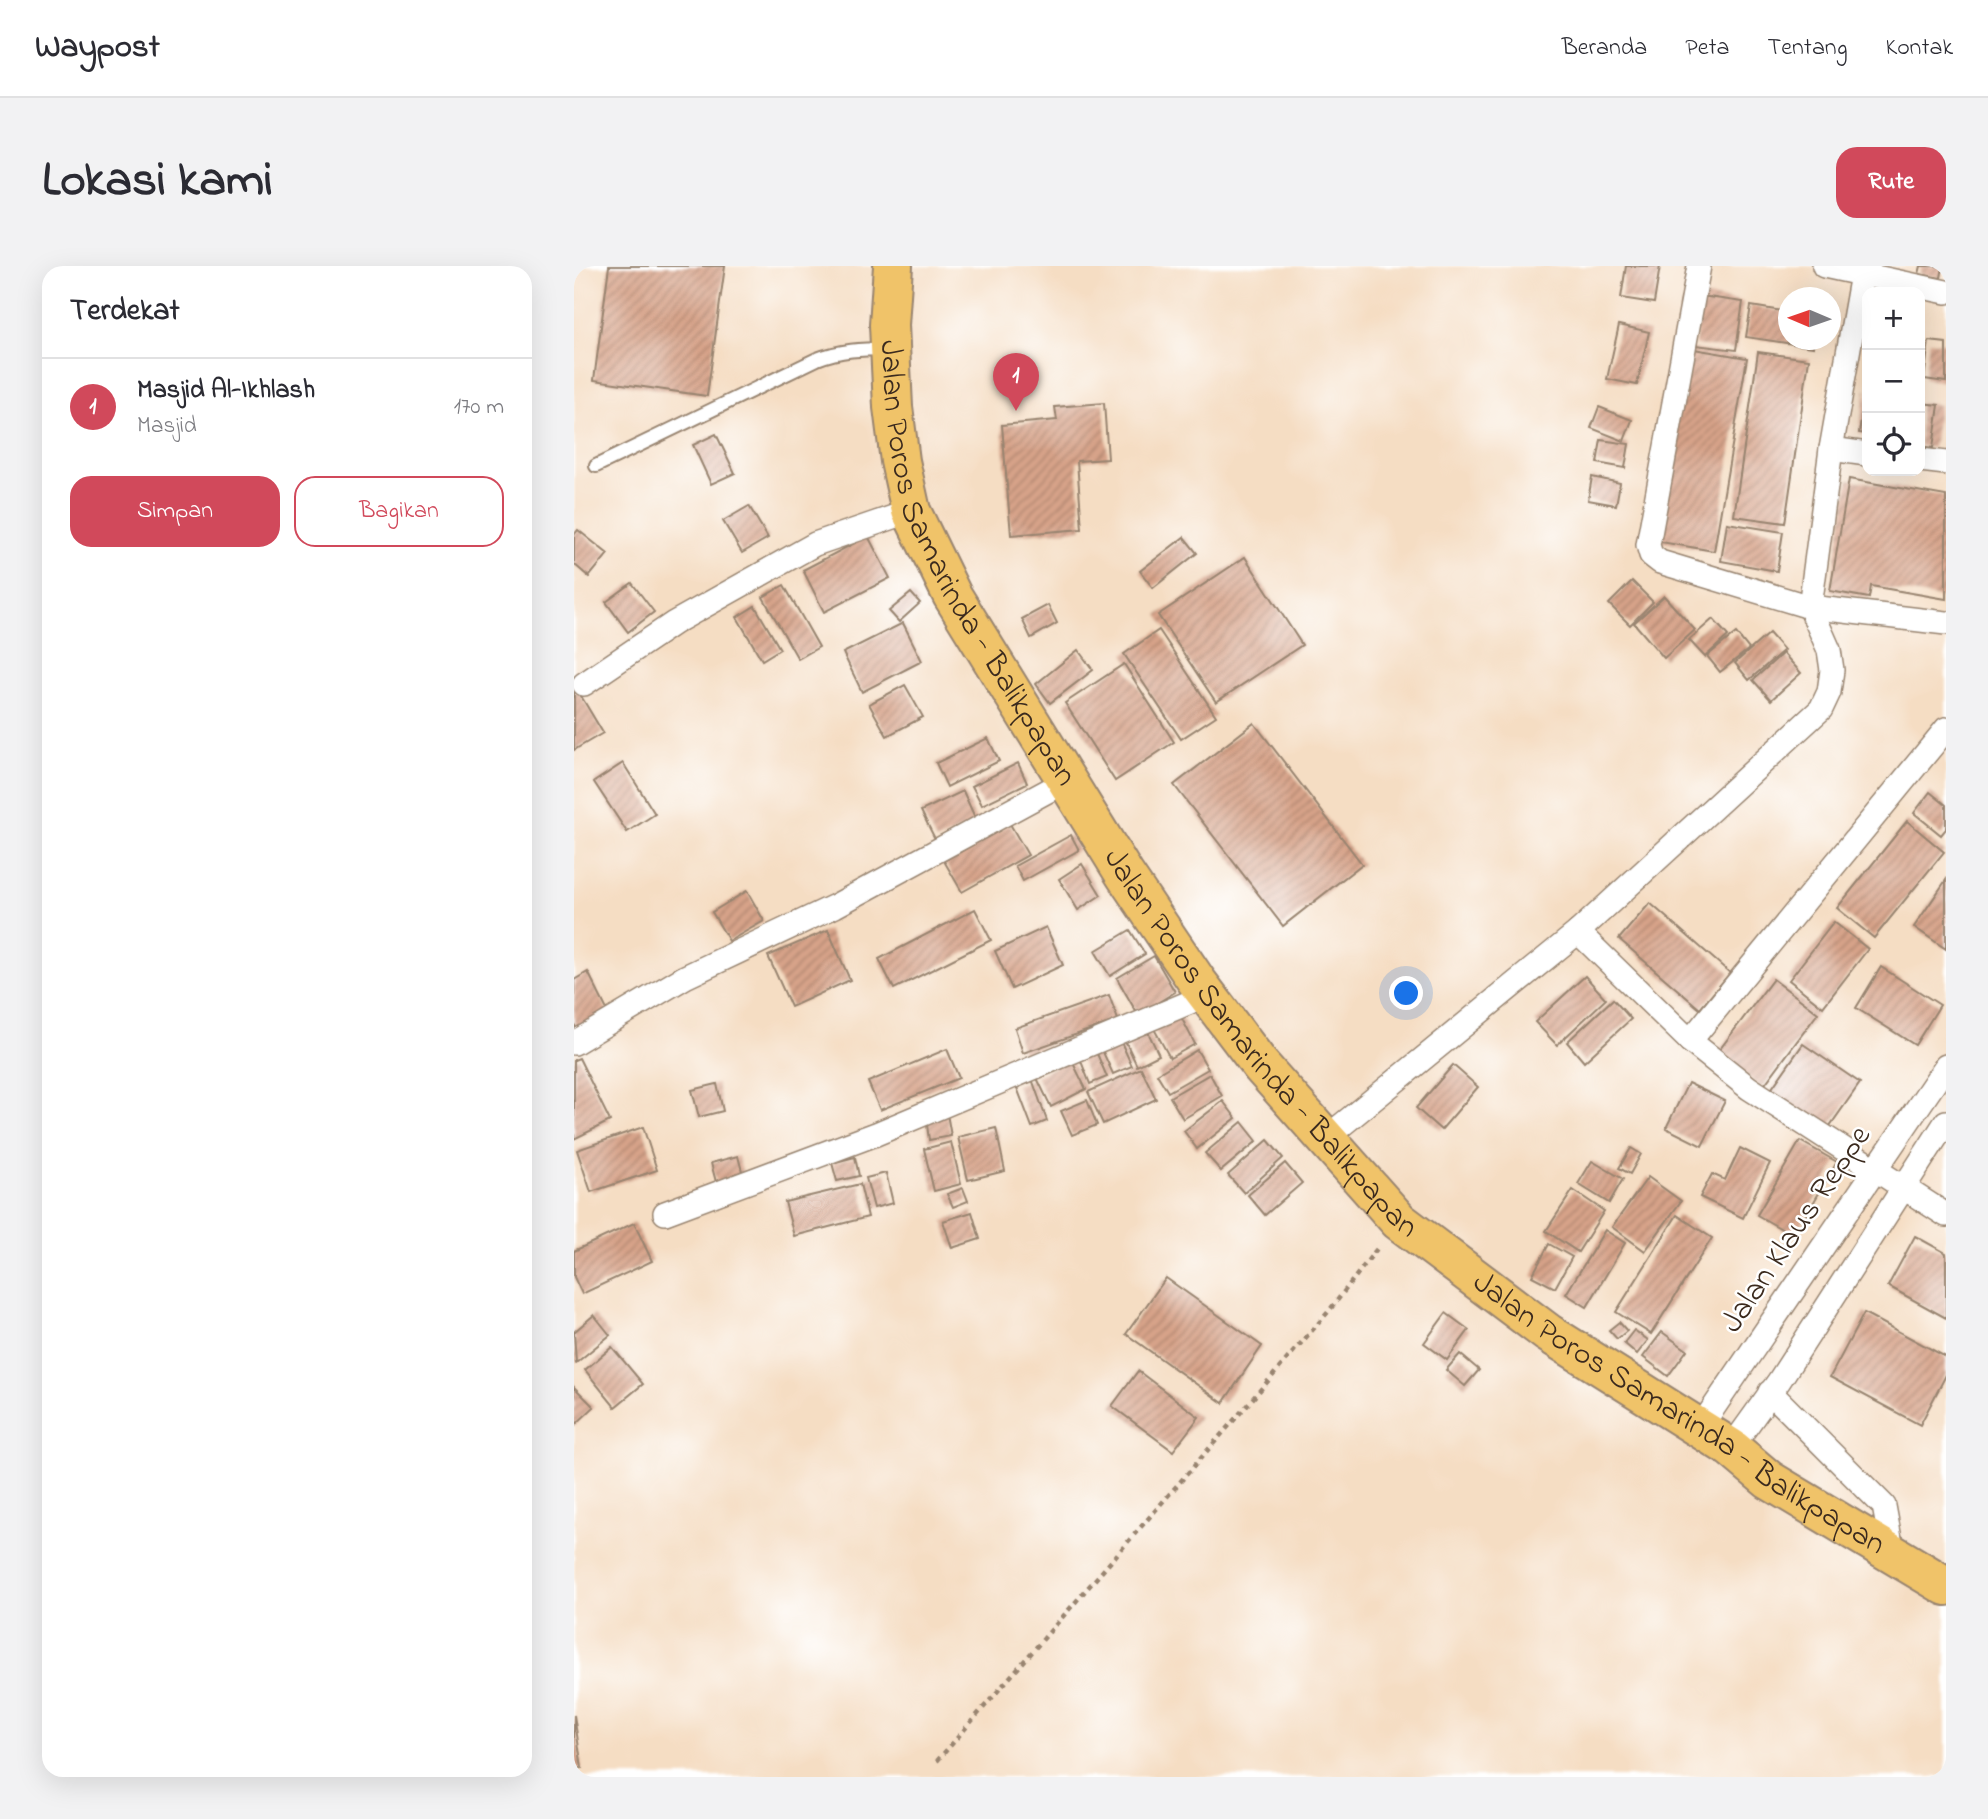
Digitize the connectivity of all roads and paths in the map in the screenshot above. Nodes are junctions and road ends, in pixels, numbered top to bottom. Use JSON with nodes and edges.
{"nodes":[{"id":1,"x":893,"y":266,"type":"edge"},
{"id":2,"x":1699,"y":266,"type":"edge"},
{"id":3,"x":1824,"y":266,"type":"edge"},
{"id":4,"x":1862,"y":274,"type":"junction"},
{"id":5,"x":1946,"y":292,"type":"edge"},
{"id":6,"x":890,"y":349,"type":"junction"},
{"id":7,"x":1832,"y":449,"type":"junction"},
{"id":8,"x":1862,"y":453,"type":"edge"},
{"id":9,"x":1925,"y":461,"type":"edge"},
{"id":10,"x":1946,"y":463,"type":"edge"},
{"id":11,"x":596,"y":466,"type":"dead end"},
{"id":12,"x":911,"y":511,"type":"junction"},
{"id":13,"x":1810,"y":607,"type":"junction"},
{"id":14,"x":1946,"y":623,"type":"edge"},
{"id":15,"x":584,"y":684,"type":"dead end"},
{"id":16,"x":1946,"y":729,"type":"edge"},
{"id":17,"x":1066,"y":781,"type":"junction"},
{"id":18,"x":1578,"y":932,"type":"junction"},
{"id":19,"x":1207,"y":995,"type":"junction"},
{"id":20,"x":1690,"y":1041,"type":"junction"},
{"id":21,"x":574,"y":1043,"type":"edge"},
{"id":22,"x":1946,"y":1066,"type":"edge"},
{"id":23,"x":1946,"y":1122,"type":"edge"},
{"id":24,"x":1326,"y":1138,"type":"junction"},
{"id":25,"x":1875,"y":1170,"type":"junction"},
{"id":26,"x":1903,"y":1189,"type":"junction"},
{"id":27,"x":664,"y":1213,"type":"dead end"},
{"id":28,"x":1946,"y":1215,"type":"edge"},
{"id":29,"x":1399,"y":1221,"type":"junction"},
{"id":30,"x":1746,"y":1360,"type":"junction"},
{"id":31,"x":1775,"y":1387,"type":"junction"},
{"id":32,"x":1699,"y":1429,"type":"junction"},
{"id":33,"x":1731,"y":1448,"type":"junction"},
{"id":34,"x":1893,"y":1555,"type":"junction"},
{"id":35,"x":1942,"y":1581,"type":"edge"},
{"id":36,"x":937,"y":1761,"type":"dead end"}],
"edges":[{"from":1,"to":6,"type":"highway","name":"Jalan Poros Samarinda - Balikpapan"},
{"from":2,"to":13,"type":"street"},
{"from":3,"to":4,"type":"street"},
{"from":4,"to":5,"type":"street"},
{"from":4,"to":7,"type":"street"},
{"from":6,"to":11,"type":"lane"},
{"from":6,"to":12,"type":"highway","name":"Jalan Poros Samarinda - Balikpapan"},
{"from":7,"to":8,"type":"street"},
{"from":7,"to":13,"type":"street"},
{"from":9,"to":10,"type":"street"},
{"from":12,"to":15,"type":"street"},
{"from":12,"to":17,"type":"highway","name":"Jalan Poros Samarinda - Balikpapan"},
{"from":13,"to":14,"type":"street"},
{"from":13,"to":18,"type":"street"},
{"from":16,"to":20,"type":"street"},
{"from":17,"to":19,"type":"highway","name":"Jalan Poros Samarinda - Balikpapan"},
{"from":17,"to":21,"type":"street"},
{"from":18,"to":20,"type":"street"},
{"from":18,"to":24,"type":"street"},
{"from":19,"to":24,"type":"highway","name":"Jalan Poros Samarinda - Balikpapan"},
{"from":19,"to":27,"type":"street"},
{"from":20,"to":25,"type":"street"},
{"from":22,"to":25,"type":"street","name":"Jalan Klaus Reppe"},
{"from":23,"to":26,"type":"street","name":"Jalan Klaus Reppe"},
{"from":24,"to":29,"type":"highway","name":"Jalan Poros Samarinda - Balikpapan"},
{"from":25,"to":26,"type":"street"},
{"from":25,"to":30,"type":"street","name":"Jalan Klaus Reppe"},
{"from":26,"to":28,"type":"street"},
{"from":26,"to":31,"type":"street","name":"Jalan Klaus Reppe"},
{"from":29,"to":32,"type":"highway","name":"Jalan Poros Samarinda - Balikpapan"},
{"from":29,"to":36,"type":"path"},
{"from":30,"to":31,"type":"street"},
{"from":30,"to":32,"type":"street","name":"Jalan Klaus Reppe"},
{"from":31,"to":33,"type":"street","name":"Jalan Klaus Reppe"},
{"from":31,"to":34,"type":"street"},
{"from":32,"to":33,"type":"highway","name":"Jalan Poros Samarinda - Balikpapan"},
{"from":33,"to":34,"type":"highway","name":"Jalan Poros Samarinda - Balikpapan"},
{"from":34,"to":35,"type":"highway","name":"Jalan Poros Samarinda - Balikpapan"}]}
